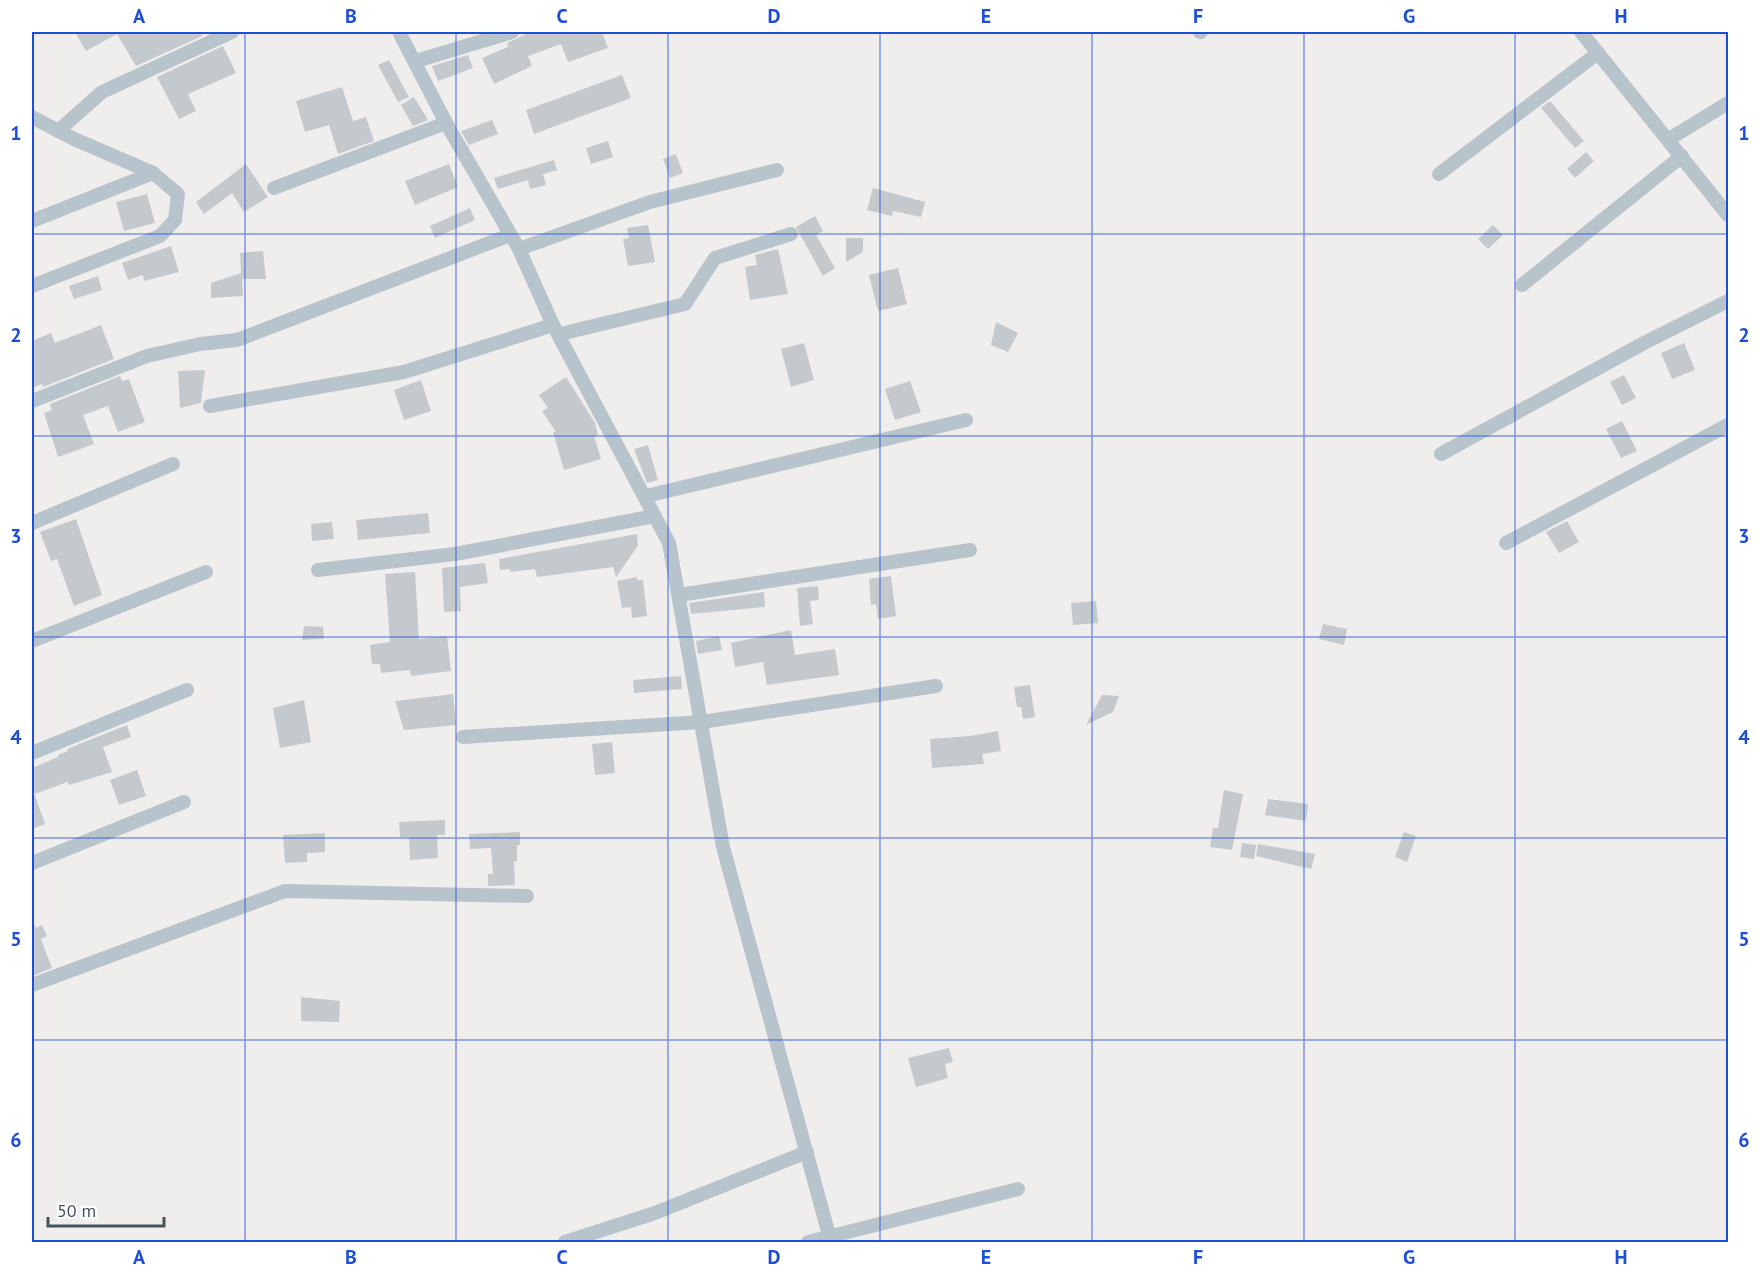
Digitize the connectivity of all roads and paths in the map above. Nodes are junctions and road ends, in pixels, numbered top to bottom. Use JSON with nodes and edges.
{"nodes":[{"id":1,"x":232,"y":32,"type":"edge"},
{"id":2,"x":399,"y":32,"type":"edge"},
{"id":3,"x":512,"y":32,"type":"edge"},
{"id":4,"x":1581,"y":32,"type":"edge"},
{"id":5,"x":1598,"y":53,"type":"junction"},
{"id":6,"x":416,"y":61,"type":"junction"},
{"id":7,"x":1728,"y":103,"type":"edge"},
{"id":8,"x":32,"y":117,"type":"edge"},
{"id":9,"x":446,"y":123,"type":"junction"},
{"id":10,"x":58,"y":131,"type":"junction"},
{"id":11,"x":1669,"y":140,"type":"junction"},
{"id":12,"x":1682,"y":156,"type":"junction"},
{"id":13,"x":777,"y":170,"type":"dead end"},
{"id":14,"x":153,"y":173,"type":"junction"},
{"id":15,"x":1439,"y":174,"type":"dead end"},
{"id":16,"x":274,"y":188,"type":"dead end"},
{"id":17,"x":1728,"y":215,"type":"edge"},
{"id":18,"x":32,"y":221,"type":"edge"},
{"id":19,"x":791,"y":234,"type":"dead end"},
{"id":20,"x":510,"y":235,"type":"junction"},
{"id":21,"x":519,"y":249,"type":"junction"},
{"id":22,"x":1522,"y":285,"type":"dead end"},
{"id":23,"x":32,"y":286,"type":"edge"},
{"id":24,"x":1728,"y":301,"type":"edge"},
{"id":25,"x":556,"y":329,"type":"junction"},
{"id":26,"x":32,"y":401,"type":"edge"},
{"id":27,"x":210,"y":406,"type":"dead end"},
{"id":28,"x":966,"y":420,"type":"dead end"},
{"id":29,"x":1728,"y":425,"type":"edge"},
{"id":30,"x":1441,"y":454,"type":"dead end"},
{"id":31,"x":173,"y":464,"type":"dead end"},
{"id":32,"x":646,"y":496,"type":"junction"},
{"id":33,"x":656,"y":516,"type":"junction"},
{"id":34,"x":32,"y":523,"type":"edge"},
{"id":35,"x":1506,"y":543,"type":"dead end"},
{"id":36,"x":970,"y":550,"type":"dead end"},
{"id":37,"x":318,"y":570,"type":"dead end"},
{"id":38,"x":206,"y":572,"type":"dead end"},
{"id":39,"x":679,"y":595,"type":"junction"},
{"id":40,"x":32,"y":641,"type":"edge"},
{"id":41,"x":936,"y":686,"type":"dead end"},
{"id":42,"x":187,"y":690,"type":"dead end"},
{"id":43,"x":702,"y":722,"type":"junction"},
{"id":44,"x":463,"y":736,"type":"dead end"},
{"id":45,"x":32,"y":753,"type":"edge"},
{"id":46,"x":184,"y":802,"type":"dead end"},
{"id":47,"x":32,"y":863,"type":"edge"},
{"id":48,"x":527,"y":896,"type":"dead end"},
{"id":49,"x":32,"y":985,"type":"edge"},
{"id":50,"x":807,"y":1152,"type":"junction"},
{"id":51,"x":1018,"y":1189,"type":"dead end"},
{"id":52,"x":829,"y":1235,"type":"junction"},
{"id":53,"x":565,"y":1242,"type":"edge"},
{"id":54,"x":808,"y":1242,"type":"edge"}],
"edges":[{"from":1,"to":10,"type":"street"},
{"from":2,"to":6,"type":"street"},
{"from":3,"to":6,"type":"street"},
{"from":4,"to":5,"type":"street"},
{"from":5,"to":11,"type":"street"},
{"from":5,"to":15,"type":"street"},
{"from":6,"to":9,"type":"street"},
{"from":7,"to":11,"type":"street"},
{"from":8,"to":10,"type":"street"},
{"from":9,"to":16,"type":"street"},
{"from":9,"to":20,"type":"street"},
{"from":10,"to":14,"type":"street"},
{"from":11,"to":12,"type":"street"},
{"from":12,"to":17,"type":"street"},
{"from":12,"to":22,"type":"street"},
{"from":13,"to":21,"type":"street"},
{"from":14,"to":18,"type":"street"},
{"from":14,"to":23,"type":"street"},
{"from":19,"to":25,"type":"street"},
{"from":20,"to":21,"type":"street"},
{"from":20,"to":26,"type":"street"},
{"from":21,"to":25,"type":"street"},
{"from":24,"to":30,"type":"street"},
{"from":25,"to":27,"type":"street"},
{"from":25,"to":32,"type":"street"},
{"from":28,"to":32,"type":"street"},
{"from":29,"to":35,"type":"street"},
{"from":31,"to":34,"type":"street"},
{"from":32,"to":33,"type":"street"},
{"from":33,"to":37,"type":"street"},
{"from":33,"to":39,"type":"street"},
{"from":36,"to":39,"type":"street"},
{"from":38,"to":40,"type":"street"},
{"from":39,"to":43,"type":"street"},
{"from":41,"to":43,"type":"street"},
{"from":42,"to":45,"type":"street"},
{"from":43,"to":44,"type":"street"},
{"from":43,"to":50,"type":"street"},
{"from":46,"to":47,"type":"street"},
{"from":48,"to":49,"type":"street"},
{"from":50,"to":52,"type":"street"},
{"from":50,"to":53,"type":"street"},
{"from":51,"to":52,"type":"street"},
{"from":52,"to":54,"type":"street"}]}
